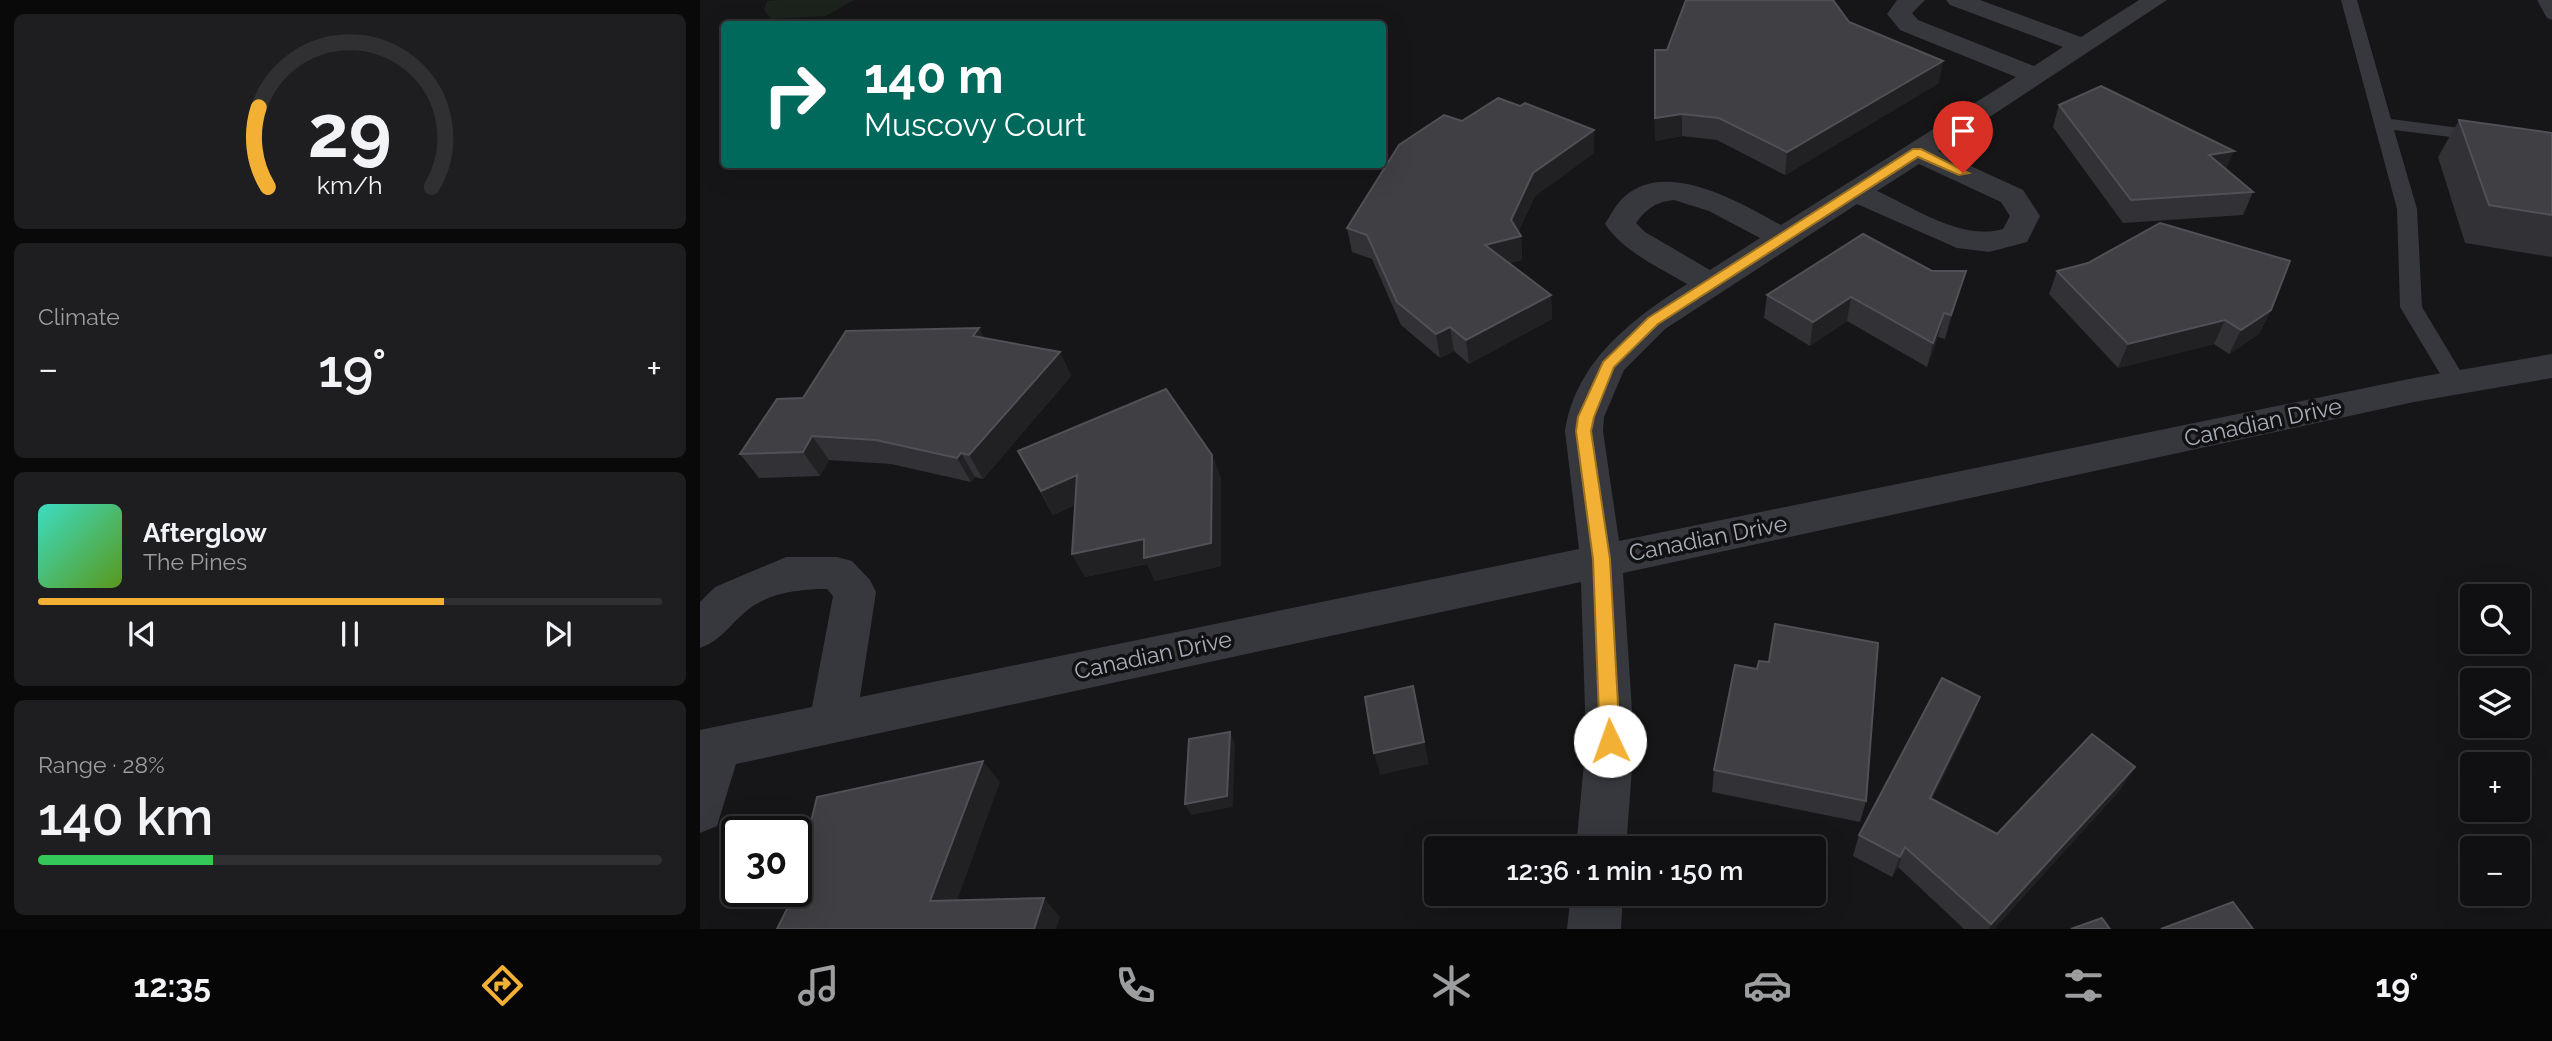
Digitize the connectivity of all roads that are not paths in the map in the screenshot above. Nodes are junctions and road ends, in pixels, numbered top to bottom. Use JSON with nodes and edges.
{"nodes":[{"id":1,"x":1913,"y":0,"type":"edge"},
{"id":2,"x":1958,"y":0,"type":"edge"},
{"id":3,"x":2155,"y":0,"type":"edge"},
{"id":4,"x":2349,"y":0,"type":"edge"},
{"id":5,"x":2545,"y":0,"type":"edge"},
{"id":6,"x":2552,"y":15,"type":"edge"},
{"id":7,"x":2082,"y":46,"type":"junction"},
{"id":8,"x":2036,"y":76,"type":"junction"},
{"id":9,"x":2383,"y":123,"type":"junction"},
{"id":10,"x":2500,"y":139,"type":"edge"},
{"id":11,"x":1917,"y":152,"type":"junction"},
{"id":12,"x":1855,"y":192,"type":"junction"},
{"id":13,"x":1782,"y":238,"type":"junction"},
{"id":14,"x":1710,"y":284,"type":"junction"},
{"id":15,"x":2552,"y":366,"type":"edge"},
{"id":16,"x":2456,"y":382,"type":"junction"},
{"id":17,"x":1601,"y":559,"type":"junction"},
{"id":18,"x":700,"y":630,"type":"edge"},
{"id":19,"x":833,"y":722,"type":"junction"},
{"id":20,"x":708,"y":749,"type":"edge"},
{"id":21,"x":700,"y":810,"type":"edge"},
{"id":22,"x":1602,"y":836,"type":"edge"},
{"id":23,"x":1596,"y":906,"type":"edge"},
{"id":24,"x":1594,"y":929,"type":"edge"}],
"edges":[{"from":1,"to":8,"type":"street"},
{"from":2,"to":7,"type":"street"},
{"from":3,"to":7,"type":"street"},
{"from":4,"to":9,"type":"lane"},
{"from":5,"to":6,"type":"lane"},
{"from":7,"to":8,"type":"street"},
{"from":8,"to":11,"type":"street"},
{"from":9,"to":10,"type":"lane"},
{"from":9,"to":16,"type":"lane"},
{"from":11,"to":12,"type":"street"},
{"from":11,"to":12,"type":"street"},
{"from":12,"to":13,"type":"street"},
{"from":13,"to":14,"type":"street"},
{"from":13,"to":14,"type":"street"},
{"from":14,"to":17,"type":"street"},
{"from":15,"to":16,"type":"street","name":"Canadian Drive"},
{"from":16,"to":17,"type":"street","name":"Canadian Drive"},
{"from":17,"to":19,"type":"street","name":"Canadian Drive"},
{"from":17,"to":22,"type":"street"},
{"from":18,"to":19,"type":"street"},
{"from":19,"to":20,"type":"street","name":"Canadian Drive"},
{"from":20,"to":21,"type":"street"},
{"from":23,"to":24,"type":"street"}]}
